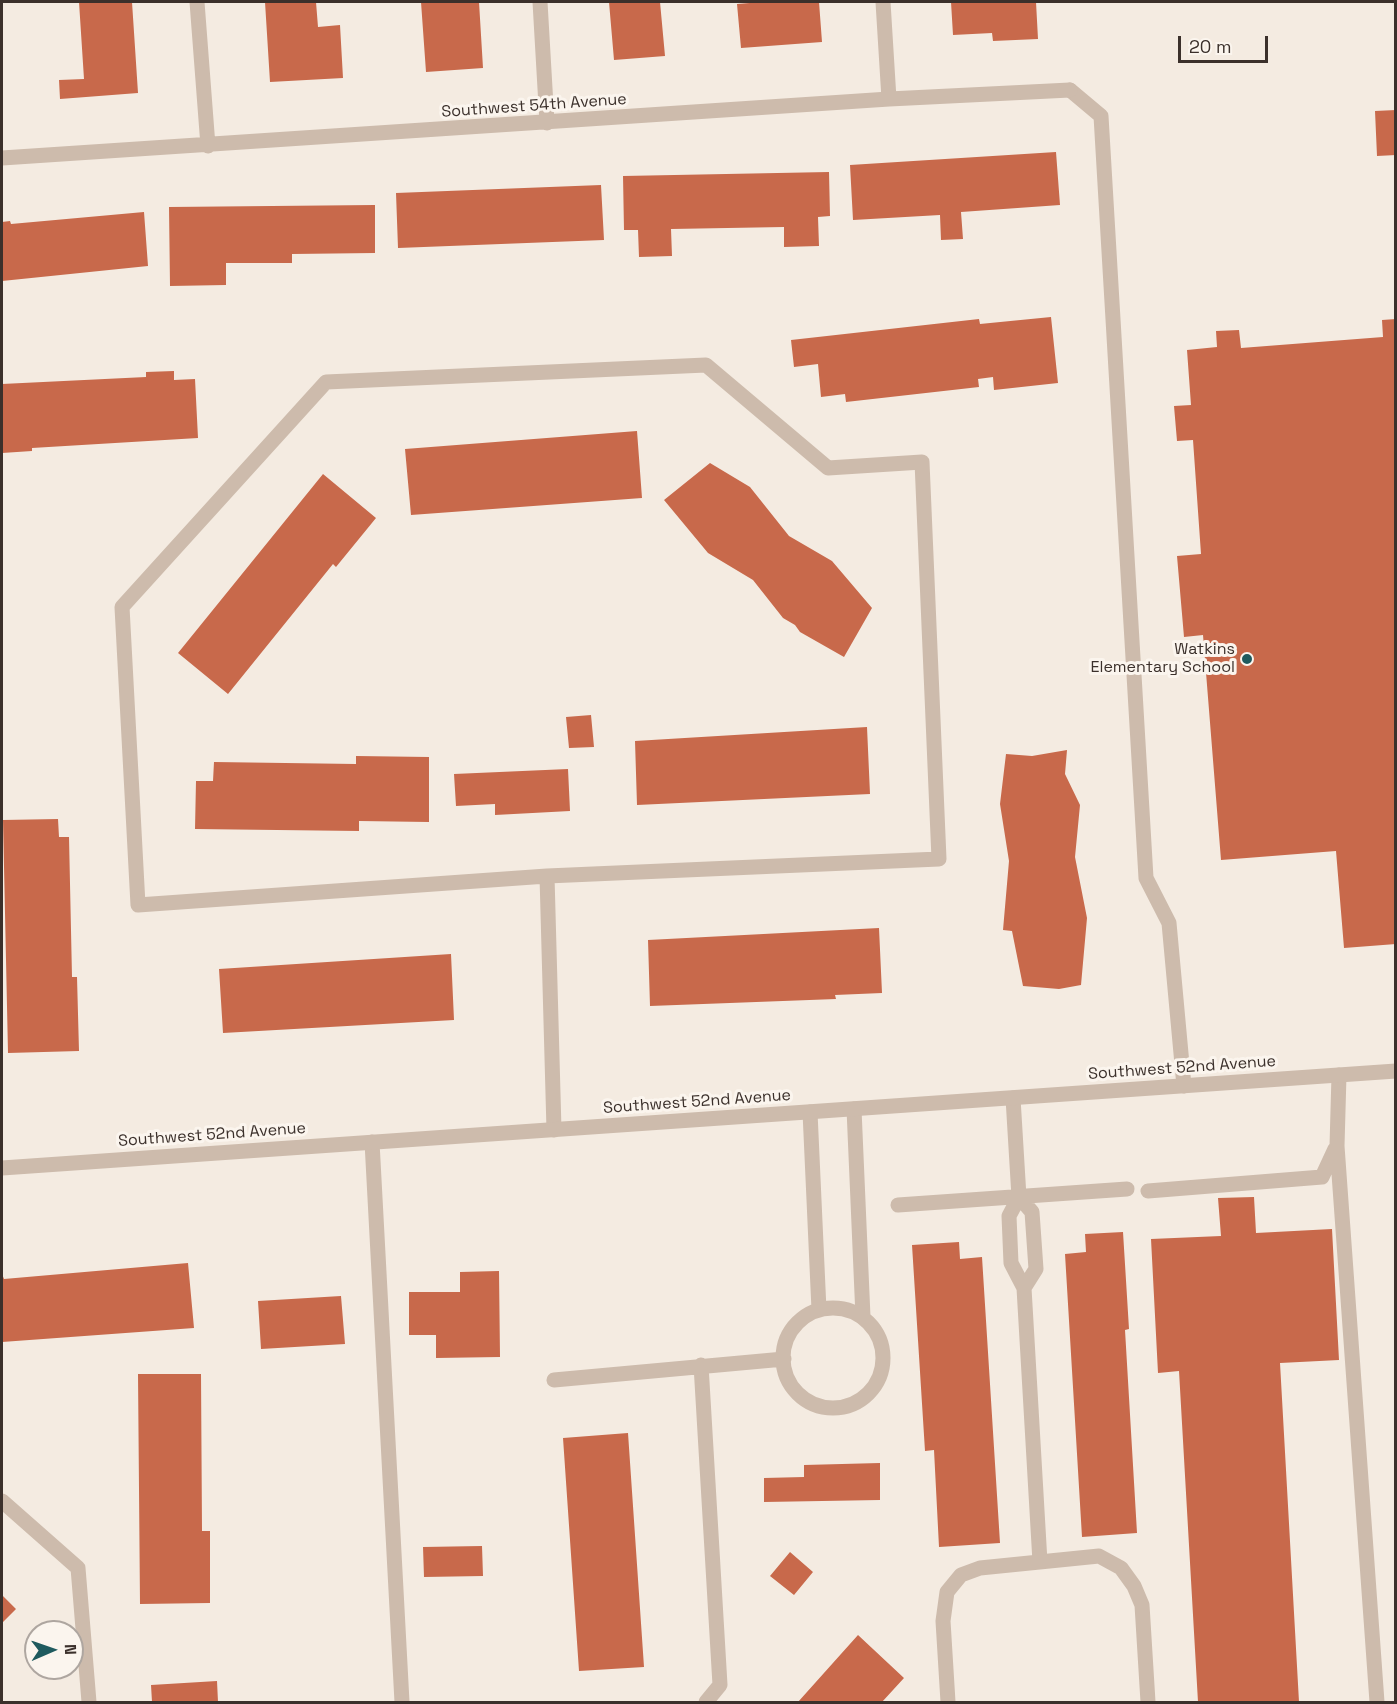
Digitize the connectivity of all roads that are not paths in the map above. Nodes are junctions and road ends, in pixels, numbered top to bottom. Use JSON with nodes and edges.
{"nodes":[{"id":1,"x":197,"y":2,"type":"edge"},
{"id":2,"x":540,"y":2,"type":"edge"},
{"id":3,"x":883,"y":2,"type":"edge"},
{"id":4,"x":889,"y":99,"type":"junction"},
{"id":5,"x":547,"y":123,"type":"junction"},
{"id":6,"x":208,"y":146,"type":"junction"},
{"id":7,"x":2,"y":158,"type":"edge"},
{"id":8,"x":547,"y":876,"type":"junction"},
{"id":9,"x":1395,"y":1071,"type":"edge"},
{"id":10,"x":1339,"y":1075,"type":"junction"},
{"id":11,"x":1184,"y":1086,"type":"junction"},
{"id":12,"x":1013,"y":1098,"type":"junction"},
{"id":13,"x":854,"y":1109,"type":"junction"},
{"id":14,"x":810,"y":1112,"type":"junction"},
{"id":15,"x":554,"y":1130,"type":"junction"},
{"id":16,"x":372,"y":1142,"type":"junction"},
{"id":17,"x":1337,"y":1146,"type":"junction"},
{"id":18,"x":2,"y":1168,"type":"edge"},
{"id":19,"x":1127,"y":1189,"type":"dead end"},
{"id":20,"x":1148,"y":1191,"type":"dead end"},
{"id":21,"x":1019,"y":1197,"type":"junction"},
{"id":22,"x":898,"y":1205,"type":"dead end"},
{"id":23,"x":1024,"y":1288,"type":"junction"},
{"id":24,"x":819,"y":1310,"type":"junction"},
{"id":25,"x":863,"y":1317,"type":"junction"},
{"id":26,"x":784,"y":1359,"type":"junction"},
{"id":27,"x":701,"y":1365,"type":"junction"},
{"id":28,"x":554,"y":1380,"type":"dead end"},
{"id":29,"x":2,"y":1501,"type":"edge"},
{"id":30,"x":1040,"y":1562,"type":"junction"},
{"id":31,"x":88,"y":1702,"type":"edge"},
{"id":32,"x":402,"y":1702,"type":"edge"},
{"id":33,"x":706,"y":1702,"type":"edge"},
{"id":34,"x":948,"y":1702,"type":"edge"},
{"id":35,"x":1148,"y":1702,"type":"edge"},
{"id":36,"x":1377,"y":1702,"type":"edge"}],
"edges":[{"from":1,"to":6,"type":"street"},
{"from":2,"to":5,"type":"street"},
{"from":3,"to":4,"type":"street"},
{"from":4,"to":5,"type":"street","name":"Southwest 54th Avenue"},
{"from":4,"to":11,"type":"street","name":"Southwest 54th Avenue"},
{"from":5,"to":6,"type":"street","name":"Southwest 54th Avenue"},
{"from":6,"to":7,"type":"street","name":"Southwest 54th Avenue"},
{"from":8,"to":8,"type":"street"},
{"from":8,"to":15,"type":"street"},
{"from":9,"to":10,"type":"street","name":"Southwest 52nd Avenue"},
{"from":10,"to":11,"type":"street","name":"Southwest 52nd Avenue"},
{"from":10,"to":17,"type":"street"},
{"from":11,"to":12,"type":"street","name":"Southwest 52nd Avenue"},
{"from":12,"to":13,"type":"street","name":"Southwest 52nd Avenue"},
{"from":12,"to":21,"type":"street"},
{"from":13,"to":14,"type":"street","name":"Southwest 52nd Avenue"},
{"from":13,"to":25,"type":"street"},
{"from":14,"to":15,"type":"street","name":"Southwest 52nd Avenue"},
{"from":14,"to":24,"type":"street"},
{"from":15,"to":16,"type":"street","name":"Southwest 52nd Avenue"},
{"from":16,"to":18,"type":"street","name":"Southwest 52nd Avenue"},
{"from":16,"to":32,"type":"street"},
{"from":17,"to":20,"type":"street"},
{"from":17,"to":36,"type":"street"},
{"from":19,"to":21,"type":"street"},
{"from":21,"to":22,"type":"street"},
{"from":21,"to":23,"type":"street"},
{"from":21,"to":23,"type":"street"},
{"from":23,"to":30,"type":"street"},
{"from":24,"to":25,"type":"street"},
{"from":24,"to":26,"type":"street"},
{"from":25,"to":26,"type":"street"},
{"from":26,"to":27,"type":"street"},
{"from":27,"to":28,"type":"street"},
{"from":27,"to":33,"type":"street"},
{"from":29,"to":31,"type":"street"},
{"from":30,"to":34,"type":"street"},
{"from":30,"to":35,"type":"street"}]}
